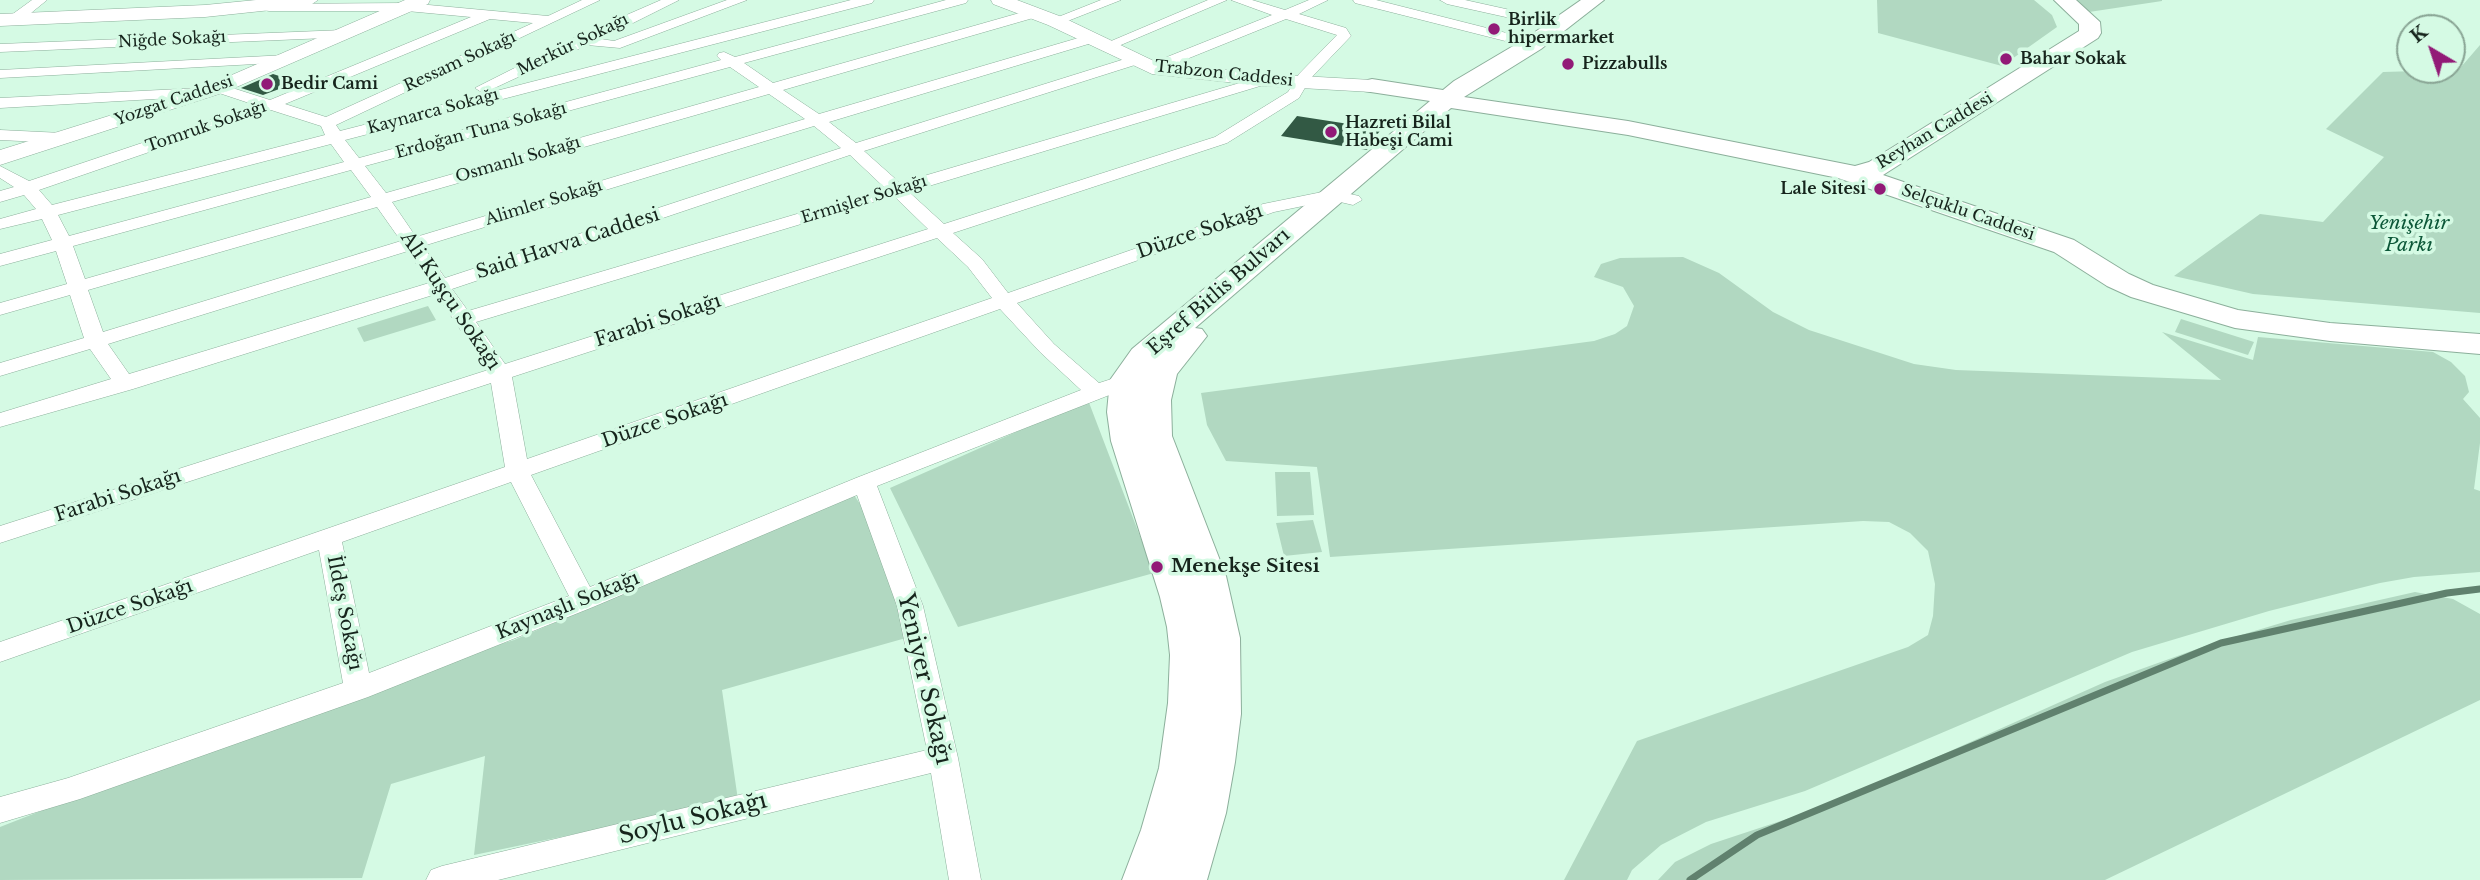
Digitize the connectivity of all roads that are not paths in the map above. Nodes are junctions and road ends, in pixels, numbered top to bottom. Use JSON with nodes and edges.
{"nodes":[{"id":1,"x":40,"y":0,"type":"edge"},
{"id":2,"x":309,"y":0,"type":"edge"},
{"id":3,"x":593,"y":0,"type":"edge"},
{"id":4,"x":672,"y":0,"type":"edge"},
{"id":5,"x":740,"y":0,"type":"edge"},
{"id":6,"x":867,"y":0,"type":"edge"},
{"id":7,"x":961,"y":0,"type":"edge"},
{"id":8,"x":1114,"y":0,"type":"edge"},
{"id":9,"x":1220,"y":0,"type":"edge"},
{"id":10,"x":1238,"y":0,"type":"edge"},
{"id":11,"x":1321,"y":0,"type":"edge"},
{"id":12,"x":1360,"y":0,"type":"edge"},
{"id":13,"x":1594,"y":0,"type":"edge"},
{"id":14,"x":2050,"y":0,"type":"edge"},
{"id":15,"x":2064,"y":0,"type":"edge"},
{"id":16,"x":285,"y":1,"type":"edge"},
{"id":17,"x":1452,"y":1,"type":"edge"},
{"id":18,"x":414,"y":3,"type":"edge"},
{"id":19,"x":211,"y":7,"type":"edge"},
{"id":20,"x":244,"y":7,"type":"junction"},
{"id":21,"x":1027,"y":7,"type":"edge"},
{"id":22,"x":1289,"y":14,"type":"junction"},
{"id":23,"x":487,"y":15,"type":"junction"},
{"id":24,"x":1427,"y":17,"type":"junction"},
{"id":25,"x":7,"y":20,"type":"edge"},
{"id":26,"x":551,"y":20,"type":"junction"},
{"id":27,"x":1560,"y":25,"type":"junction"},
{"id":28,"x":344,"y":34,"type":"junction"},
{"id":29,"x":200,"y":39,"type":"junction"},
{"id":30,"x":581,"y":40,"type":"junction"},
{"id":31,"x":705,"y":41,"type":"junction"},
{"id":32,"x":1097,"y":43,"type":"junction"},
{"id":33,"x":1533,"y":44,"type":"junction"},
{"id":34,"x":0,"y":48,"type":"edge"},
{"id":35,"x":287,"y":59,"type":"junction"},
{"id":36,"x":732,"y":62,"type":"junction"},
{"id":37,"x":169,"y":65,"type":"junction"},
{"id":38,"x":1143,"y":65,"type":"junction"},
{"id":39,"x":0,"y":74,"type":"edge"},
{"id":40,"x":1265,"y":80,"type":"junction"},
{"id":41,"x":1301,"y":83,"type":"junction"},
{"id":42,"x":1372,"y":86,"type":"junction"},
{"id":43,"x":768,"y":89,"type":"junction"},
{"id":44,"x":209,"y":90,"type":"junction"},
{"id":45,"x":1485,"y":94,"type":"junction"},
{"id":46,"x":108,"y":98,"type":"junction"},
{"id":47,"x":0,"y":103,"type":"edge"},
{"id":48,"x":270,"y":105,"type":"junction"},
{"id":49,"x":436,"y":110,"type":"junction"},
{"id":50,"x":817,"y":120,"type":"junction"},
{"id":51,"x":331,"y":130,"type":"junction"},
{"id":52,"x":0,"y":135,"type":"edge"},
{"id":53,"x":62,"y":138,"type":"junction"},
{"id":54,"x":853,"y":149,"type":"junction"},
{"id":55,"x":0,"y":158,"type":"edge"},
{"id":56,"x":1873,"y":164,"type":"junction"},
{"id":57,"x":355,"y":166,"type":"junction"},
{"id":58,"x":0,"y":171,"type":"edge"},
{"id":59,"x":28,"y":188,"type":"junction"},
{"id":60,"x":899,"y":190,"type":"junction"},
{"id":61,"x":0,"y":197,"type":"edge"},
{"id":62,"x":1342,"y":197,"type":"junction"},
{"id":63,"x":381,"y":199,"type":"junction"},
{"id":64,"x":47,"y":211,"type":"junction"},
{"id":65,"x":0,"y":224,"type":"edge"},
{"id":66,"x":942,"y":230,"type":"junction"},
{"id":67,"x":63,"y":243,"type":"junction"},
{"id":68,"x":411,"y":244,"type":"junction"},
{"id":69,"x":0,"y":260,"type":"edge"},
{"id":70,"x":441,"y":286,"type":"junction"},
{"id":71,"x":78,"y":287,"type":"junction"},
{"id":72,"x":1003,"y":300,"type":"junction"},
{"id":73,"x":0,"y":309,"type":"edge"},
{"id":74,"x":464,"y":318,"type":"junction"},
{"id":75,"x":2480,"y":325,"type":"edge"},
{"id":76,"x":96,"y":342,"type":"junction"},
{"id":77,"x":2480,"y":344,"type":"edge"},
{"id":78,"x":0,"y":370,"type":"edge"},
{"id":79,"x":500,"y":372,"type":"junction"},
{"id":80,"x":125,"y":384,"type":"junction"},
{"id":81,"x":1111,"y":386,"type":"junction"},
{"id":82,"x":0,"y":420,"type":"edge"},
{"id":83,"x":518,"y":472,"type":"junction"},
{"id":84,"x":864,"y":483,"type":"junction"},
{"id":85,"x":0,"y":535,"type":"edge"},
{"id":86,"x":330,"y":537,"type":"junction"},
{"id":87,"x":584,"y":600,"type":"junction"},
{"id":88,"x":0,"y":653,"type":"edge"},
{"id":89,"x":358,"y":689,"type":"junction"},
{"id":90,"x":943,"y":758,"type":"junction"},
{"id":91,"x":0,"y":810,"type":"edge"},
{"id":92,"x":517,"y":871,"type":"edge"},
{"id":93,"x":442,"y":880,"type":"edge"},
{"id":94,"x":965,"y":880,"type":"edge"},
{"id":95,"x":1147,"y":880,"type":"edge"},
{"id":96,"x":1182,"y":880,"type":"edge"}],
"edges":[{"from":1,"to":25,"type":"street"},
{"from":2,"to":16,"type":"main road"},
{"from":3,"to":26,"type":"street","name":"Ressam Sokağı"},
{"from":4,"to":30,"type":"street","name":"Merkür Sokağı"},
{"from":5,"to":30,"type":"street"},
{"from":6,"to":31,"type":"street","name":"Kaynarca Sokağı"},
{"from":7,"to":36,"type":"street","name":"Erdoğan Tuna Sokağı"},
{"from":8,"to":21,"type":"street","name":"Osmanlı Sokağı"},
{"from":9,"to":32,"type":"street","name":"Alimler Sokağı"},
{"from":10,"to":22,"type":"street"},
{"from":11,"to":22,"type":"street","name":"Said Havva Caddesi"},
{"from":12,"to":24,"type":"street"},
{"from":13,"to":27,"type":"main road","name":"Eşref Bitlis Bulvarı"},
{"from":13,"to":45,"type":"main road","name":"Eşref Bitlis Bulvarı"},
{"from":14,"to":56,"type":"main road","name":"Reyhan Caddesi"},
{"from":15,"to":56,"type":"main road","name":"Reyhan Caddesi"},
{"from":16,"to":20,"type":"main road"},
{"from":17,"to":24,"type":"street"},
{"from":17,"to":27,"type":"street"},
{"from":18,"to":20,"type":"street"},
{"from":18,"to":23,"type":"street"},
{"from":18,"to":28,"type":"main road","name":"Yozgat Caddesi"},
{"from":19,"to":20,"type":"main road"},
{"from":19,"to":25,"type":"main road"},
{"from":19,"to":29,"type":"street"},
{"from":21,"to":32,"type":"main road","name":"Trabzon Caddesi"},
{"from":21,"to":43,"type":"street","name":"Osmanlı Sokağı"},
{"from":22,"to":38,"type":"street","name":"Said Havva Caddesi"},
{"from":22,"to":41,"type":"street","name":"Farabi Sokağı"},
{"from":23,"to":26,"type":"street"},
{"from":23,"to":48,"type":"street","name":"Tomruk Sokağı"},
{"from":24,"to":33,"type":"street"},
{"from":26,"to":51,"type":"street","name":"Ressam Sokağı"},
{"from":27,"to":33,"type":"main road","name":"Eşref Bitlis Bulvarı"},
{"from":28,"to":29,"type":"street","name":"Niğde Sokağı"},
{"from":28,"to":35,"type":"main road","name":"Yozgat Caddesi"},
{"from":29,"to":34,"type":"street","name":"Niğde Sokağı"},
{"from":29,"to":37,"type":"street"},
{"from":30,"to":49,"type":"street","name":"Merkür Sokağı"},
{"from":31,"to":36,"type":"street"},
{"from":31,"to":49,"type":"street","name":"Kaynarca Sokağı"},
{"from":32,"to":38,"type":"main road","name":"Trabzon Caddesi"},
{"from":32,"to":50,"type":"street","name":"Alimler Sokağı"},
{"from":33,"to":45,"type":"main road","name":"Eşref Bitlis Bulvarı"},
{"from":35,"to":37,"type":"street"},
{"from":35,"to":44,"type":"main road","name":"Yozgat Caddesi"},
{"from":36,"to":43,"type":"street"},
{"from":36,"to":57,"type":"street","name":"Erdoğan Tuna Sokağı"},
{"from":37,"to":39,"type":"street"},
{"from":37,"to":46,"type":"street"},
{"from":38,"to":40,"type":"main road","name":"Trabzon Caddesi"},
{"from":38,"to":54,"type":"street","name":"Said Havva Caddesi"},
{"from":40,"to":41,"type":"main road","name":"Trabzon Caddesi"},
{"from":40,"to":60,"type":"street","name":"Ermişler Sokağı"},
{"from":41,"to":42,"type":"main road","name":"Trabzon Caddesi"},
{"from":41,"to":66,"type":"street","name":"Farabi Sokağı"},
{"from":42,"to":45,"type":"main road","name":"Trabzon Caddesi"},
{"from":42,"to":45,"type":"main road"},
{"from":43,"to":50,"type":"street"},
{"from":43,"to":63,"type":"street","name":"Osmanlı Sokağı"},
{"from":44,"to":46,"type":"street"},
{"from":44,"to":48,"type":"street"},
{"from":44,"to":53,"type":"main road","name":"Yozgat Caddesi"},
{"from":45,"to":56,"type":"main road","name":"Selçuklu Caddesi"},
{"from":45,"to":56,"type":"main road","name":"Selçuklu Caddesi"},
{"from":45,"to":62,"type":"main road","name":"Eşref Bitlis Bulvarı"},
{"from":46,"to":47,"type":"street"},
{"from":48,"to":51,"type":"street"},
{"from":48,"to":59,"type":"street","name":"Tomruk Sokağı"},
{"from":49,"to":51,"type":"street","name":"Kaynarca Sokağı"},
{"from":50,"to":54,"type":"street"},
{"from":50,"to":68,"type":"street","name":"Alimler Sokağı"},
{"from":51,"to":57,"type":"street","name":"Ali Kuşçu Sokağı"},
{"from":51,"to":64,"type":"street","name":"Kaynarca Sokağı"},
{"from":52,"to":53,"type":"street"},
{"from":53,"to":55,"type":"main road","name":"Yozgat Caddesi"},
{"from":54,"to":60,"type":"street"},
{"from":54,"to":70,"type":"street","name":"Said Havva Caddesi"},
{"from":56,"to":75,"type":"main road","name":"Selçuklu Caddesi"},
{"from":56,"to":77,"type":"main road","name":"Selçuklu Caddesi"},
{"from":57,"to":63,"type":"street","name":"Ali Kuşçu Sokağı"},
{"from":57,"to":67,"type":"street","name":"Erdoğan Tuna Sokağı"},
{"from":58,"to":59,"type":"street"},
{"from":59,"to":61,"type":"street","name":"Tomruk Sokağı"},
{"from":59,"to":64,"type":"street"},
{"from":60,"to":66,"type":"street"},
{"from":60,"to":74,"type":"street","name":"Ermişler Sokağı"},
{"from":62,"to":72,"type":"street","name":"Düzce Sokağı"},
{"from":62,"to":81,"type":"main road","name":"Eşref Bitlis Bulvarı"},
{"from":62,"to":96,"type":"main road","name":"Eşref Bitlis Bulvarı"},
{"from":63,"to":68,"type":"street","name":"Ali Kuşçu Sokağı"},
{"from":63,"to":71,"type":"street","name":"Osmanlı Sokağı"},
{"from":64,"to":65,"type":"street","name":"Kaynarca Sokağı"},
{"from":64,"to":67,"type":"street"},
{"from":66,"to":72,"type":"street"},
{"from":66,"to":79,"type":"street","name":"Farabi Sokağı"},
{"from":67,"to":69,"type":"street","name":"Erdoğan Tuna Sokağı"},
{"from":67,"to":71,"type":"street"},
{"from":68,"to":70,"type":"street","name":"Ali Kuşçu Sokağı"},
{"from":68,"to":76,"type":"street","name":"Alimler Sokağı"},
{"from":70,"to":74,"type":"street","name":"Ali Kuşçu Sokağı"},
{"from":70,"to":80,"type":"street","name":"Said Havva Caddesi"},
{"from":71,"to":73,"type":"street","name":"Osmanlı Sokağı"},
{"from":71,"to":76,"type":"street"},
{"from":72,"to":81,"type":"street"},
{"from":72,"to":83,"type":"street","name":"Düzce Sokağı"},
{"from":74,"to":79,"type":"street","name":"Ali Kuşçu Sokağı"},
{"from":76,"to":78,"type":"street","name":"Alimler Sokağı"},
{"from":76,"to":80,"type":"street"},
{"from":79,"to":83,"type":"street","name":"Ali Kuşçu Sokağı"},
{"from":79,"to":85,"type":"street","name":"Farabi Sokağı"},
{"from":80,"to":82,"type":"street","name":"Said Havva Caddesi"},
{"from":81,"to":84,"type":"street","name":"Kaynaşlı Sokağı"},
{"from":81,"to":95,"type":"main road"},
{"from":83,"to":86,"type":"street","name":"Düzce Sokağı"},
{"from":83,"to":87,"type":"street","name":"Ali Kuşçu Sokağı"},
{"from":84,"to":87,"type":"street","name":"Kaynaşlı Sokağı"},
{"from":84,"to":90,"type":"street","name":"Yeniyer Sokağı"},
{"from":86,"to":88,"type":"street","name":"Düzce Sokağı"},
{"from":86,"to":89,"type":"street","name":"İldeş Sokağı"},
{"from":87,"to":89,"type":"street","name":"Kaynaşlı Sokağı"},
{"from":89,"to":91,"type":"street","name":"Kaynaşlı Sokağı"},
{"from":90,"to":92,"type":"street","name":"Soylu Sokağı"},
{"from":90,"to":94,"type":"street","name":"Yeniyer Sokağı"},
{"from":92,"to":93,"type":"street","name":"Soylu Sokağı"}]}
